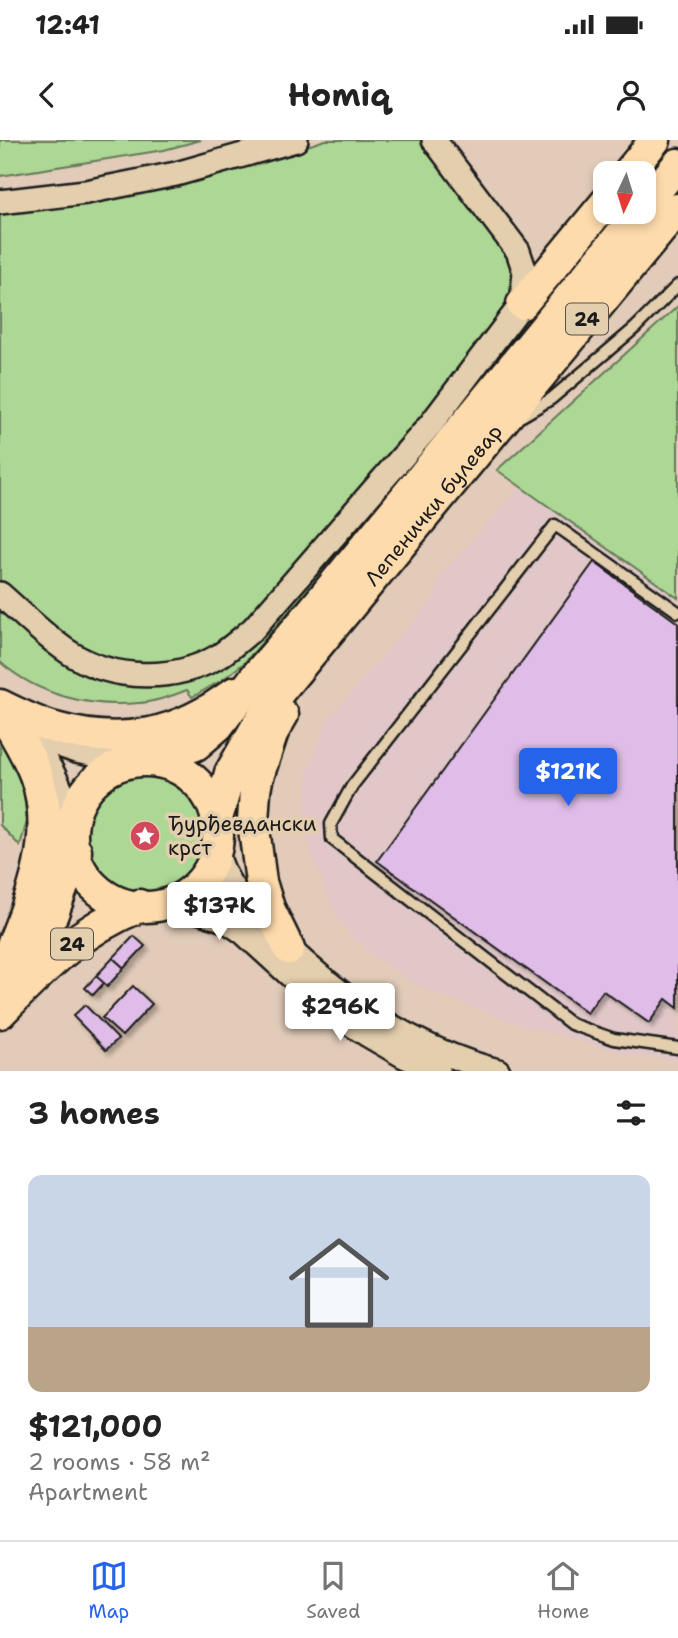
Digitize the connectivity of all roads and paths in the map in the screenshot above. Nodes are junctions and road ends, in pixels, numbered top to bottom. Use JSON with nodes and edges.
{"nodes":[{"id":1,"x":296,"y":140,"type":"edge"},
{"id":2,"x":434,"y":140,"type":"edge"},
{"id":3,"x":655,"y":140,"type":"edge"},
{"id":4,"x":638,"y":161,"type":"edge"},
{"id":5,"x":678,"y":164,"type":"edge"},
{"id":6,"x":656,"y":191,"type":"edge"},
{"id":7,"x":0,"y":202,"type":"edge"},
{"id":8,"x":678,"y":209,"type":"edge"},
{"id":9,"x":593,"y":218,"type":"edge"},
{"id":10,"x":629,"y":224,"type":"edge"},
{"id":11,"x":677,"y":287,"type":"edge"},
{"id":12,"x":522,"y":304,"type":"junction"},
{"id":13,"x":497,"y":429,"type":"junction"},
{"id":14,"x":0,"y":594,"type":"edge"},
{"id":15,"x":678,"y":612,"type":"edge"},
{"id":16,"x":298,"y":669,"type":"junction"},
{"id":17,"x":255,"y":677,"type":"junction"},
{"id":18,"x":0,"y":707,"type":"edge"},
{"id":19,"x":145,"y":762,"type":"junction"},
{"id":20,"x":217,"y":819,"type":"junction"},
{"id":21,"x":74,"y":842,"type":"junction"},
{"id":22,"x":216,"y":852,"type":"junction"},
{"id":23,"x":172,"y":902,"type":"junction"},
{"id":24,"x":139,"y":906,"type":"junction"},
{"id":25,"x":282,"y":956,"type":"junction"},
{"id":26,"x":1,"y":975,"type":"edge"},
{"id":27,"x":0,"y":1012,"type":"edge"},
{"id":28,"x":678,"y":1048,"type":"edge"},
{"id":29,"x":438,"y":1071,"type":"edge"},
{"id":30,"x":498,"y":1071,"type":"edge"}],
"edges":[{"from":1,"to":7,"type":"street"},
{"from":2,"to":12,"type":"street"},
{"from":3,"to":4,"type":"main road"},
{"from":5,"to":6,"type":"main road"},
{"from":8,"to":13,"type":"main road","name":"Лепенички булевар","number":"24"},
{"from":9,"to":12,"type":"main road"},
{"from":10,"to":17,"type":"main road","name":"Лепенички булевар","number":"24"},
{"from":11,"to":13,"type":"lane"},
{"from":12,"to":14,"type":"street"},
{"from":13,"to":16,"type":"main road","name":"Лепенички булевар","number":"24"},
{"from":15,"to":28,"type":"lane"},
{"from":16,"to":20,"type":"main road","name":"Лепенички булевар","number":"24"},
{"from":16,"to":25,"type":"main road"},
{"from":17,"to":18,"type":"main road"},
{"from":17,"to":19,"type":"main road","name":"Лепенички булевар","number":"24"},
{"from":18,"to":19,"type":"street"},
{"from":18,"to":21,"type":"street"},
{"from":18,"to":26,"type":"highway"},
{"from":19,"to":20,"type":"main road","number":"24"},
{"from":19,"to":21,"type":"main road","number":"24"},
{"from":20,"to":22,"type":"main road","number":"24"},
{"from":21,"to":24,"type":"main road","number":"24"},
{"from":21,"to":26,"type":"highway","number":"24"},
{"from":22,"to":23,"type":"main road","number":"24"},
{"from":22,"to":25,"type":"street"},
{"from":23,"to":24,"type":"main road","number":"24"},
{"from":23,"to":25,"type":"street"},
{"from":24,"to":27,"type":"highway","number":"24"},
{"from":25,"to":29,"type":"street"},
{"from":25,"to":30,"type":"street"}]}
